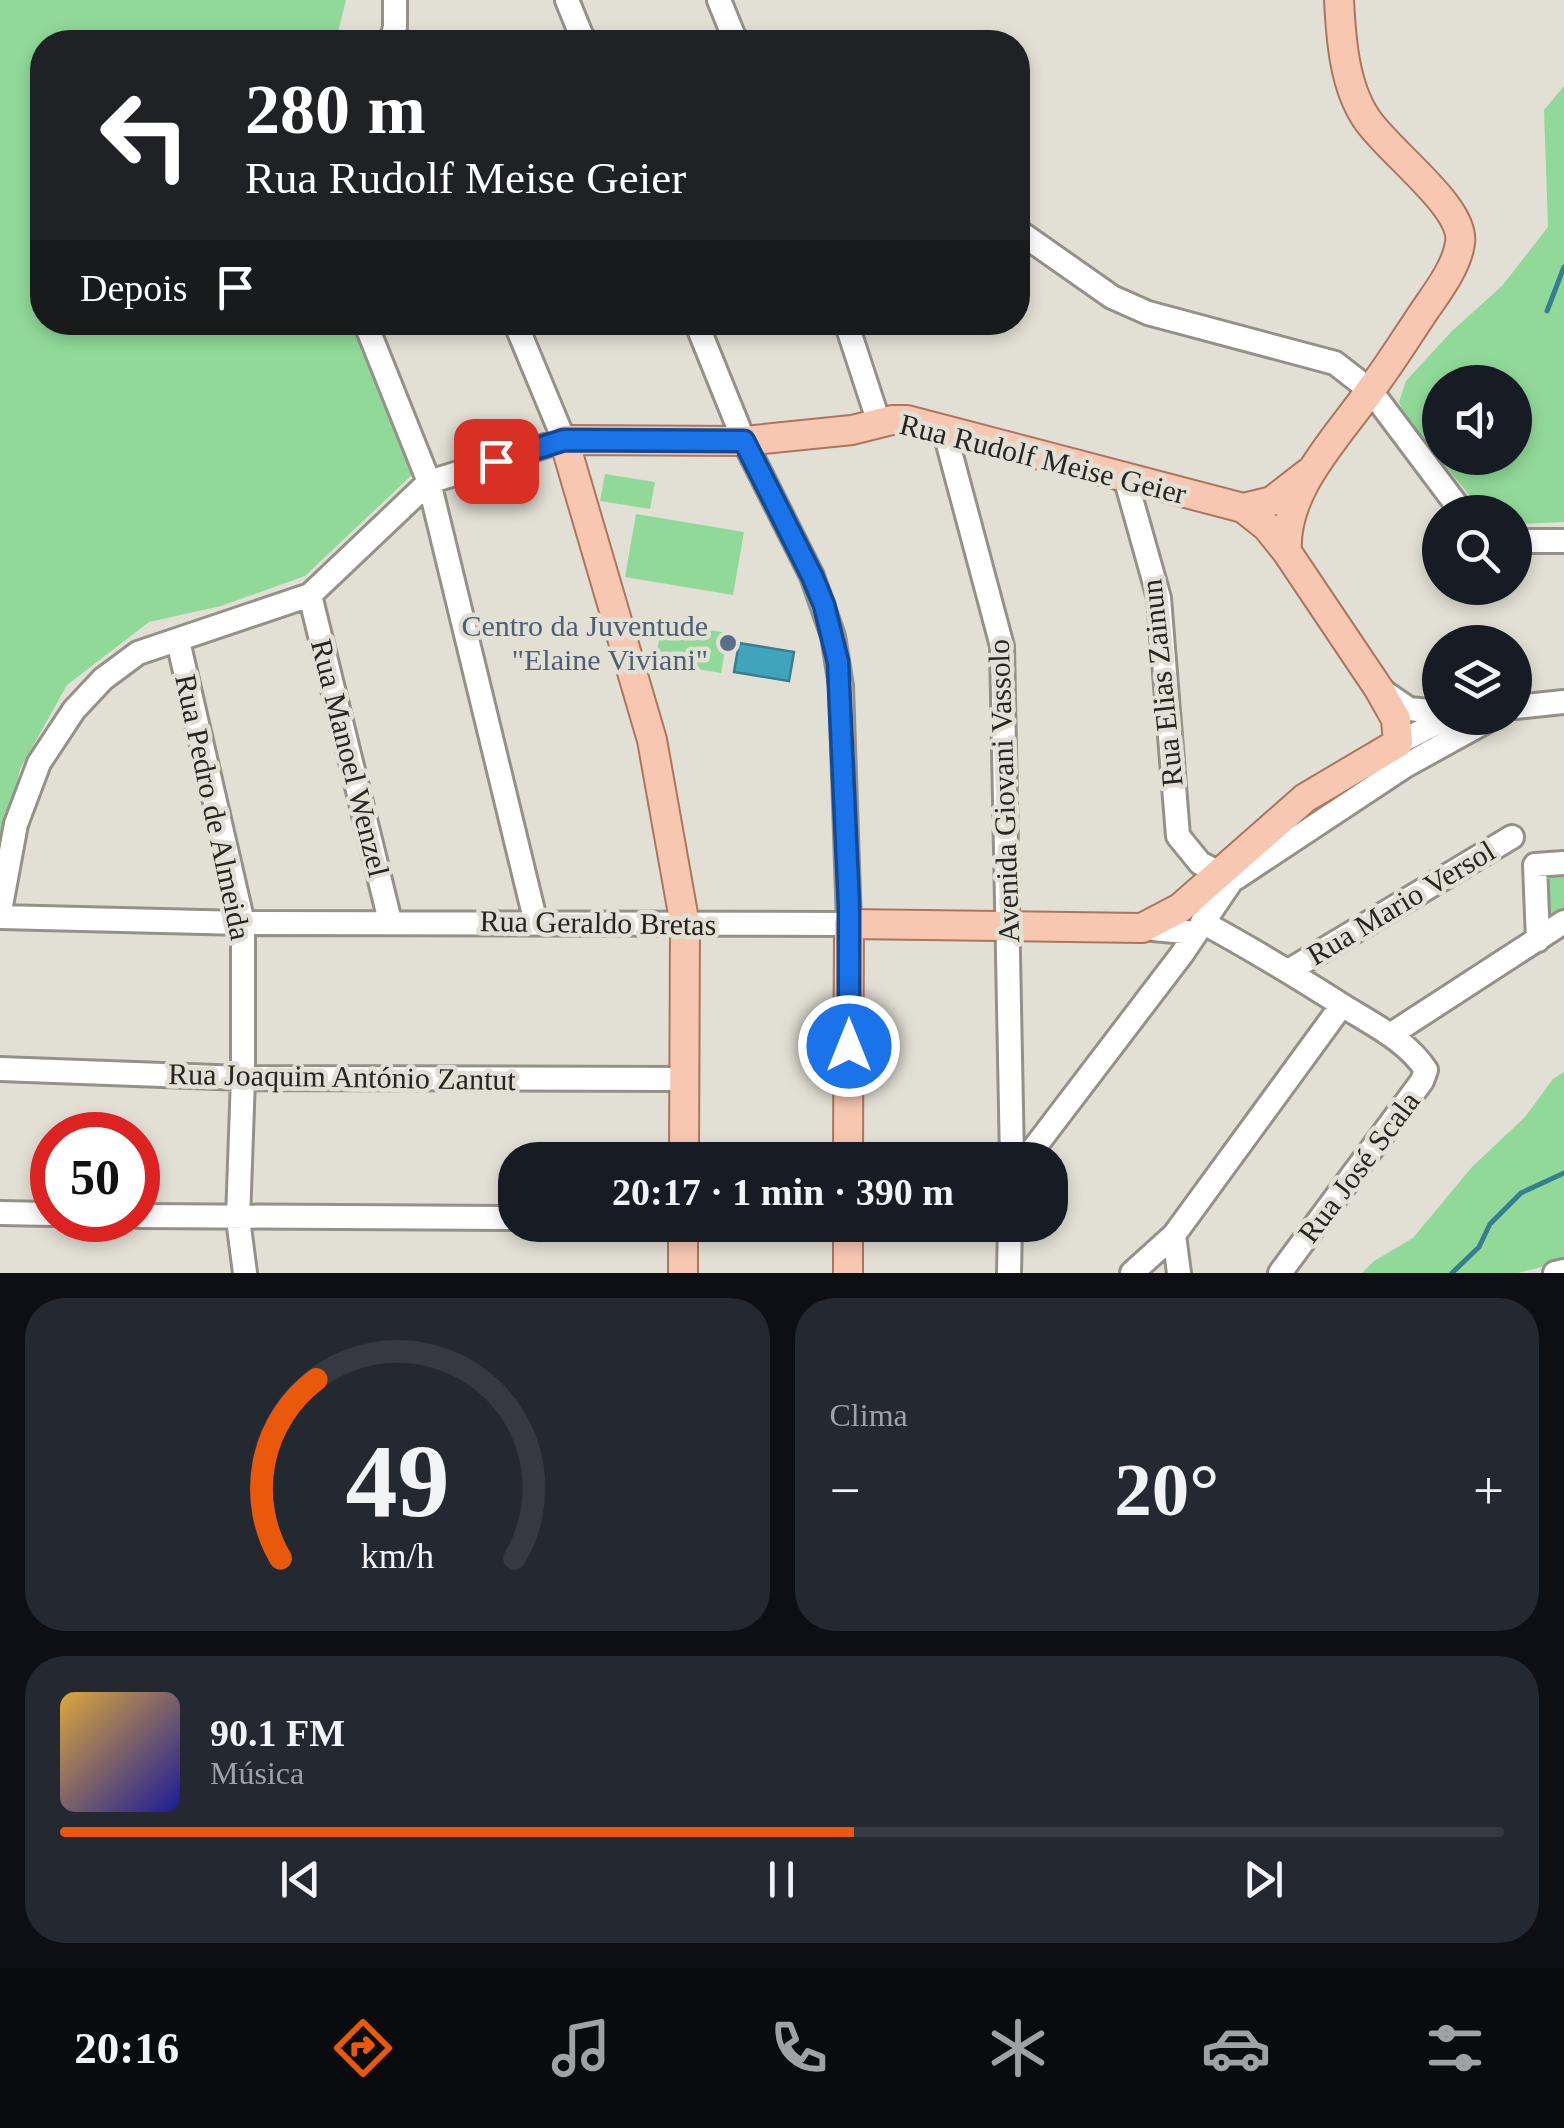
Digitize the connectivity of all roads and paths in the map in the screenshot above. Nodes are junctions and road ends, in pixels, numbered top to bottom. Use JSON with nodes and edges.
{"nodes":[{"id":1,"x":395,"y":0,"type":"edge"},
{"id":2,"x":567,"y":0,"type":"edge"},
{"id":3,"x":719,"y":0,"type":"edge"},
{"id":4,"x":1339,"y":0,"type":"edge"},
{"id":5,"x":394,"y":30,"type":"edge"},
{"id":6,"x":579,"y":30,"type":"edge"},
{"id":7,"x":731,"y":30,"type":"edge"},
{"id":8,"x":1030,"y":239,"type":"edge"},
{"id":9,"x":370,"y":335,"type":"edge"},
{"id":10,"x":520,"y":335,"type":"edge"},
{"id":11,"x":701,"y":335,"type":"edge"},
{"id":12,"x":850,"y":335,"type":"edge"},
{"id":13,"x":1370,"y":391,"type":"junction"},
{"id":14,"x":879,"y":423,"type":"junction"},
{"id":15,"x":944,"y":429,"type":"junction"},
{"id":16,"x":564,"y":440,"type":"junction"},
{"id":17,"x":744,"y":441,"type":"junction"},
{"id":18,"x":1313,"y":468,"type":"junction"},
{"id":19,"x":1124,"y":477,"type":"junction"},
{"id":20,"x":429,"y":482,"type":"junction"},
{"id":21,"x":1449,"y":495,"type":"edge"},
{"id":22,"x":1243,"y":508,"type":"junction"},
{"id":23,"x":1532,"y":541,"type":"edge"},
{"id":24,"x":1564,"y":541,"type":"edge"},
{"id":25,"x":1288,"y":552,"type":"junction"},
{"id":26,"x":310,"y":596,"type":"junction"},
{"id":27,"x":178,"y":641,"type":"junction"},
{"id":28,"x":1379,"y":689,"type":"junction"},
{"id":29,"x":1564,"y":702,"type":"edge"},
{"id":30,"x":1532,"y":705,"type":"edge"},
{"id":31,"x":1422,"y":711,"type":"edge"},
{"id":32,"x":1422,"y":731,"type":"edge"},
{"id":33,"x":1461,"y":735,"type":"edge"},
{"id":34,"x":1398,"y":743,"type":"junction"},
{"id":35,"x":1512,"y":837,"type":"dead end"},
{"id":36,"x":1564,"y":863,"type":"edge"},
{"id":37,"x":1226,"y":876,"type":"junction"},
{"id":38,"x":0,"y":914,"type":"edge"},
{"id":39,"x":390,"y":921,"type":"junction"},
{"id":40,"x":1193,"y":921,"type":"junction"},
{"id":41,"x":1564,"y":922,"type":"edge"},
{"id":42,"x":243,"y":923,"type":"junction"},
{"id":43,"x":536,"y":923,"type":"junction"},
{"id":44,"x":849,"y":924,"type":"junction"},
{"id":45,"x":1009,"y":924,"type":"junction"},
{"id":46,"x":685,"y":925,"type":"junction"},
{"id":47,"x":1538,"y":940,"type":"junction"},
{"id":48,"x":1290,"y":970,"type":"junction"},
{"id":49,"x":1342,"y":1006,"type":"junction"},
{"id":50,"x":1390,"y":1035,"type":"junction"},
{"id":51,"x":0,"y":1069,"type":"edge"},
{"id":52,"x":243,"y":1078,"type":"junction"},
{"id":53,"x":685,"y":1079,"type":"junction"},
{"id":54,"x":684,"y":1142,"type":"edge"},
{"id":55,"x":848,"y":1142,"type":"edge"},
{"id":56,"x":1012,"y":1142,"type":"edge"},
{"id":57,"x":1038,"y":1142,"type":"edge"},
{"id":58,"x":0,"y":1213,"type":"edge"},
{"id":59,"x":30,"y":1214,"type":"edge"},
{"id":60,"x":160,"y":1217,"type":"edge"},
{"id":61,"x":498,"y":1218,"type":"edge"},
{"id":62,"x":238,"y":1219,"type":"junction"},
{"id":63,"x":1174,"y":1235,"type":"junction"},
{"id":64,"x":683,"y":1242,"type":"edge"},
{"id":65,"x":848,"y":1242,"type":"edge"},
{"id":66,"x":1010,"y":1242,"type":"edge"},
{"id":67,"x":1564,"y":1271,"type":"edge"},
{"id":68,"x":245,"y":1273,"type":"edge"},
{"id":69,"x":683,"y":1273,"type":"edge"},
{"id":70,"x":848,"y":1273,"type":"edge"},
{"id":71,"x":1009,"y":1273,"type":"edge"},
{"id":72,"x":1132,"y":1273,"type":"edge"},
{"id":73,"x":1179,"y":1273,"type":"edge"},
{"id":74,"x":1280,"y":1273,"type":"edge"},
{"id":75,"x":1555,"y":1273,"type":"edge"}],
"edges":[{"from":1,"to":5,"type":"street"},
{"from":2,"to":6,"type":"street"},
{"from":3,"to":7,"type":"street"},
{"from":4,"to":13,"type":"main road"},
{"from":8,"to":13,"type":"street"},
{"from":9,"to":20,"type":"street"},
{"from":10,"to":16,"type":"street"},
{"from":11,"to":17,"type":"street"},
{"from":12,"to":14,"type":"street"},
{"from":13,"to":18,"type":"main road"},
{"from":13,"to":21,"type":"street"},
{"from":14,"to":15,"type":"main road","name":"Rua Rudolf Meise Geier"},
{"from":14,"to":17,"type":"main road","name":"Rua Rudolf Meise Geier"},
{"from":15,"to":19,"type":"main road","name":"Rua Rudolf Meise Geier"},
{"from":15,"to":45,"type":"street","name":"Avenida Giovani Vassolo"},
{"from":16,"to":17,"type":"main road","name":"Rua Rudolf Meise Geier"},
{"from":16,"to":20,"type":"street","name":"Rua Rudolf Meise Geier"},
{"from":16,"to":46,"type":"main road"},
{"from":17,"to":44,"type":"street"},
{"from":18,"to":22,"type":"main road"},
{"from":18,"to":25,"type":"main road"},
{"from":19,"to":22,"type":"main road","name":"Rua Rudolf Meise Geier"},
{"from":19,"to":37,"type":"street","name":"Rua Elias Zainun"},
{"from":20,"to":26,"type":"street"},
{"from":20,"to":43,"type":"street"},
{"from":22,"to":25,"type":"main road"},
{"from":23,"to":24,"type":"street"},
{"from":25,"to":28,"type":"main road"},
{"from":26,"to":27,"type":"street"},
{"from":26,"to":39,"type":"street","name":"Rua Manoel Wenzel"},
{"from":27,"to":38,"type":"street"},
{"from":27,"to":42,"type":"street","name":"Rua Pedro de Almeida"},
{"from":28,"to":31,"type":"street"},
{"from":28,"to":34,"type":"main road"},
{"from":29,"to":30,"type":"street"},
{"from":32,"to":34,"type":"street"},
{"from":33,"to":37,"type":"street"},
{"from":34,"to":37,"type":"main road"},
{"from":35,"to":48,"type":"street","name":"Rua Mario Versol"},
{"from":36,"to":47,"type":"street"},
{"from":37,"to":40,"type":"main road"},
{"from":38,"to":42,"type":"street","name":"Rua Geraldo Bretas"},
{"from":39,"to":42,"type":"street","name":"Rua Geraldo Bretas"},
{"from":39,"to":43,"type":"street","name":"Rua Geraldo Bretas"},
{"from":40,"to":45,"type":"main road","name":"Rua Geraldo Bretas"},
{"from":40,"to":48,"type":"street"},
{"from":40,"to":57,"type":"street"},
{"from":41,"to":47,"type":"street"},
{"from":42,"to":52,"type":"street","name":"Rua Pedro de Almeida"},
{"from":43,"to":46,"type":"street","name":"Rua Geraldo Bretas"},
{"from":44,"to":45,"type":"main road","name":"Rua Geraldo Bretas"},
{"from":44,"to":46,"type":"street","name":"Rua Geraldo Bretas"},
{"from":44,"to":55,"type":"main road"},
{"from":45,"to":56,"type":"street","name":"Avenida Giovani Vassolo"},
{"from":46,"to":53,"type":"main road"},
{"from":47,"to":50,"type":"street"},
{"from":48,"to":49,"type":"street"},
{"from":49,"to":50,"type":"street"},
{"from":49,"to":63,"type":"street"},
{"from":50,"to":74,"type":"street","name":"Rua José Scala"},
{"from":51,"to":52,"type":"street","name":"Rua Joaquim António Zantut"},
{"from":52,"to":53,"type":"street","name":"Rua Joaquim António Zantut"},
{"from":52,"to":62,"type":"street","name":"Rua Pedro de Almeida"},
{"from":53,"to":54,"type":"main road"},
{"from":58,"to":59,"type":"street"},
{"from":60,"to":62,"type":"street"},
{"from":61,"to":62,"type":"street"},
{"from":62,"to":68,"type":"street","name":"Rua Pedro de Almeida"},
{"from":63,"to":72,"type":"street"},
{"from":63,"to":73,"type":"street"},
{"from":64,"to":69,"type":"main road"},
{"from":65,"to":70,"type":"main road"},
{"from":66,"to":71,"type":"street"},
{"from":67,"to":75,"type":"street"}]}
